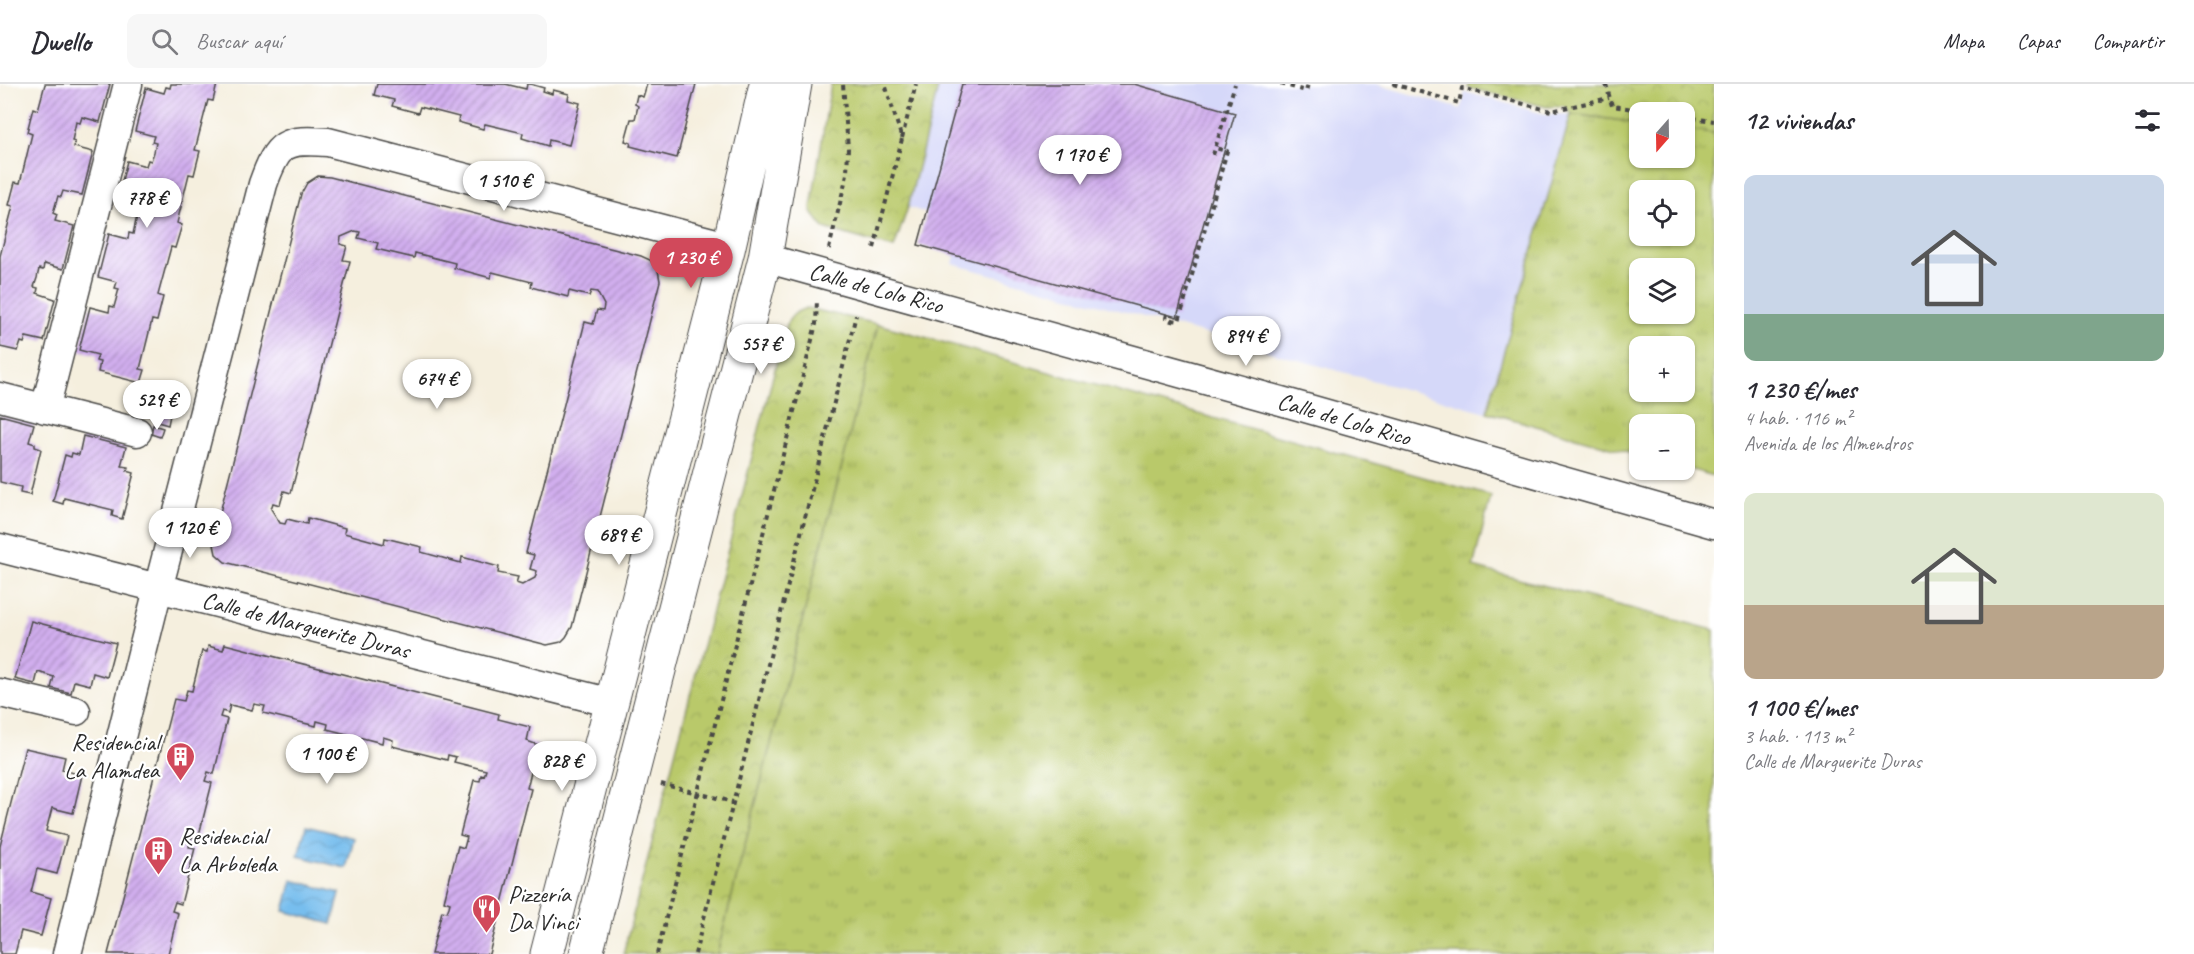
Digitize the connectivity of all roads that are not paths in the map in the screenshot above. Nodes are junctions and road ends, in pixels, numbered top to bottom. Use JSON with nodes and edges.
{"nodes":[{"id":1,"x":128,"y":84,"type":"edge"},
{"id":2,"x":766,"y":84,"type":"edge"},
{"id":3,"x":795,"y":84,"type":"edge"},
{"id":4,"x":728,"y":250,"type":"junction"},
{"id":5,"x":765,"y":258,"type":"junction"},
{"id":6,"x":0,"y":397,"type":"edge"},
{"id":7,"x":45,"y":409,"type":"junction"},
{"id":8,"x":137,"y":432,"type":"dead end"},
{"id":9,"x":1714,"y":524,"type":"edge"},
{"id":10,"x":0,"y":548,"type":"edge"},
{"id":11,"x":158,"y":589,"type":"junction"},
{"id":12,"x":0,"y":693,"type":"edge"},
{"id":13,"x":612,"y":703,"type":"junction"},
{"id":14,"x":76,"y":711,"type":"dead end"},
{"id":15,"x":67,"y":954,"type":"edge"},
{"id":16,"x":547,"y":954,"type":"edge"},
{"id":17,"x":586,"y":954,"type":"edge"}],
"edges":[{"from":1,"to":7,"type":"street"},
{"from":2,"to":4,"type":"street"},
{"from":3,"to":5,"type":"street"},
{"from":4,"to":11,"type":"street"},
{"from":4,"to":13,"type":"street"},
{"from":5,"to":9,"type":"street","name":"Calle de Lolo Rico"},
{"from":5,"to":17,"type":"street"},
{"from":6,"to":7,"type":"street"},
{"from":7,"to":8,"type":"street"},
{"from":10,"to":11,"type":"street","name":"Calle de Marguerite Duras"},
{"from":11,"to":13,"type":"street","name":"Calle de Marguerite Duras"},
{"from":11,"to":15,"type":"street"},
{"from":12,"to":14,"type":"street"},
{"from":13,"to":16,"type":"street"}]}
